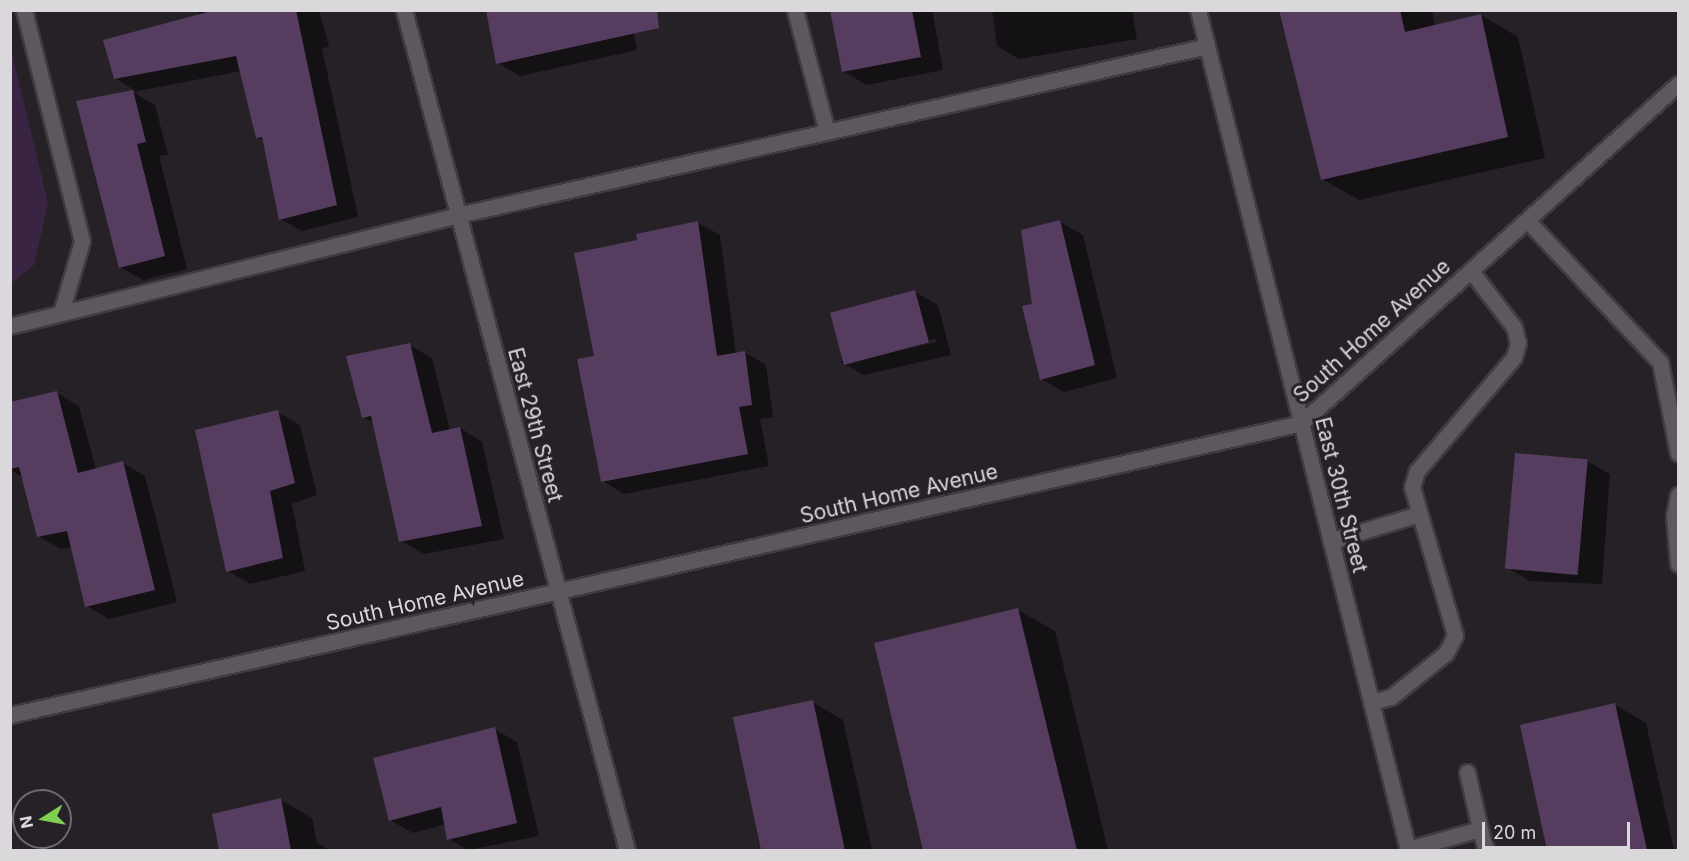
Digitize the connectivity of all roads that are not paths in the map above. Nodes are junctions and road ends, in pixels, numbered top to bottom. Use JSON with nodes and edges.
{"nodes":[{"id":1,"x":24,"y":10,"type":"edge"},
{"id":2,"x":404,"y":10,"type":"edge"},
{"id":3,"x":795,"y":10,"type":"edge"},
{"id":4,"x":1198,"y":10,"type":"edge"},
{"id":5,"x":1207,"y":46,"type":"junction"},
{"id":6,"x":1678,"y":84,"type":"edge"},
{"id":7,"x":827,"y":132,"type":"junction"},
{"id":8,"x":458,"y":215,"type":"junction"},
{"id":9,"x":1527,"y":220,"type":"junction"},
{"id":10,"x":1471,"y":271,"type":"junction"},
{"id":11,"x":61,"y":313,"type":"junction"},
{"id":12,"x":10,"y":326,"type":"edge"},
{"id":13,"x":1301,"y":423,"type":"junction"},
{"id":14,"x":1678,"y":453,"type":"edge"},
{"id":15,"x":1678,"y":495,"type":"edge"},
{"id":16,"x":1419,"y":513,"type":"junction"},
{"id":17,"x":1331,"y":541,"type":"junction"},
{"id":18,"x":1678,"y":564,"type":"edge"},
{"id":19,"x":557,"y":593,"type":"junction"},
{"id":20,"x":1372,"y":702,"type":"junction"},
{"id":21,"x":10,"y":715,"type":"edge"},
{"id":22,"x":1467,"y":772,"type":"dead end"},
{"id":23,"x":1480,"y":829,"type":"junction"},
{"id":24,"x":627,"y":850,"type":"edge"},
{"id":25,"x":1408,"y":850,"type":"edge"},
{"id":26,"x":1486,"y":850,"type":"edge"}],
"edges":[{"from":1,"to":11,"type":"street"},
{"from":2,"to":8,"type":"street","name":"East 29th Street"},
{"from":3,"to":7,"type":"street"},
{"from":4,"to":5,"type":"street","name":"East 30th Street"},
{"from":5,"to":7,"type":"street"},
{"from":5,"to":13,"type":"street","name":"East 30th Street"},
{"from":6,"to":9,"type":"street","name":"South Home Avenue"},
{"from":7,"to":8,"type":"street"},
{"from":8,"to":11,"type":"street"},
{"from":8,"to":19,"type":"street","name":"East 29th Street"},
{"from":9,"to":10,"type":"street","name":"South Home Avenue"},
{"from":9,"to":14,"type":"street"},
{"from":10,"to":13,"type":"street","name":"South Home Avenue"},
{"from":10,"to":16,"type":"street"},
{"from":11,"to":12,"type":"street"},
{"from":13,"to":17,"type":"street","name":"East 30th Street"},
{"from":13,"to":19,"type":"street","name":"South Home Avenue"},
{"from":15,"to":18,"type":"street"},
{"from":16,"to":17,"type":"street"},
{"from":16,"to":20,"type":"street"},
{"from":17,"to":20,"type":"street","name":"East 30th Street"},
{"from":19,"to":21,"type":"street","name":"South Home Avenue"},
{"from":19,"to":24,"type":"street","name":"East 29th Street"},
{"from":20,"to":25,"type":"street","name":"East 30th Street"},
{"from":22,"to":23,"type":"street"},
{"from":23,"to":25,"type":"street"},
{"from":23,"to":26,"type":"street"}]}
